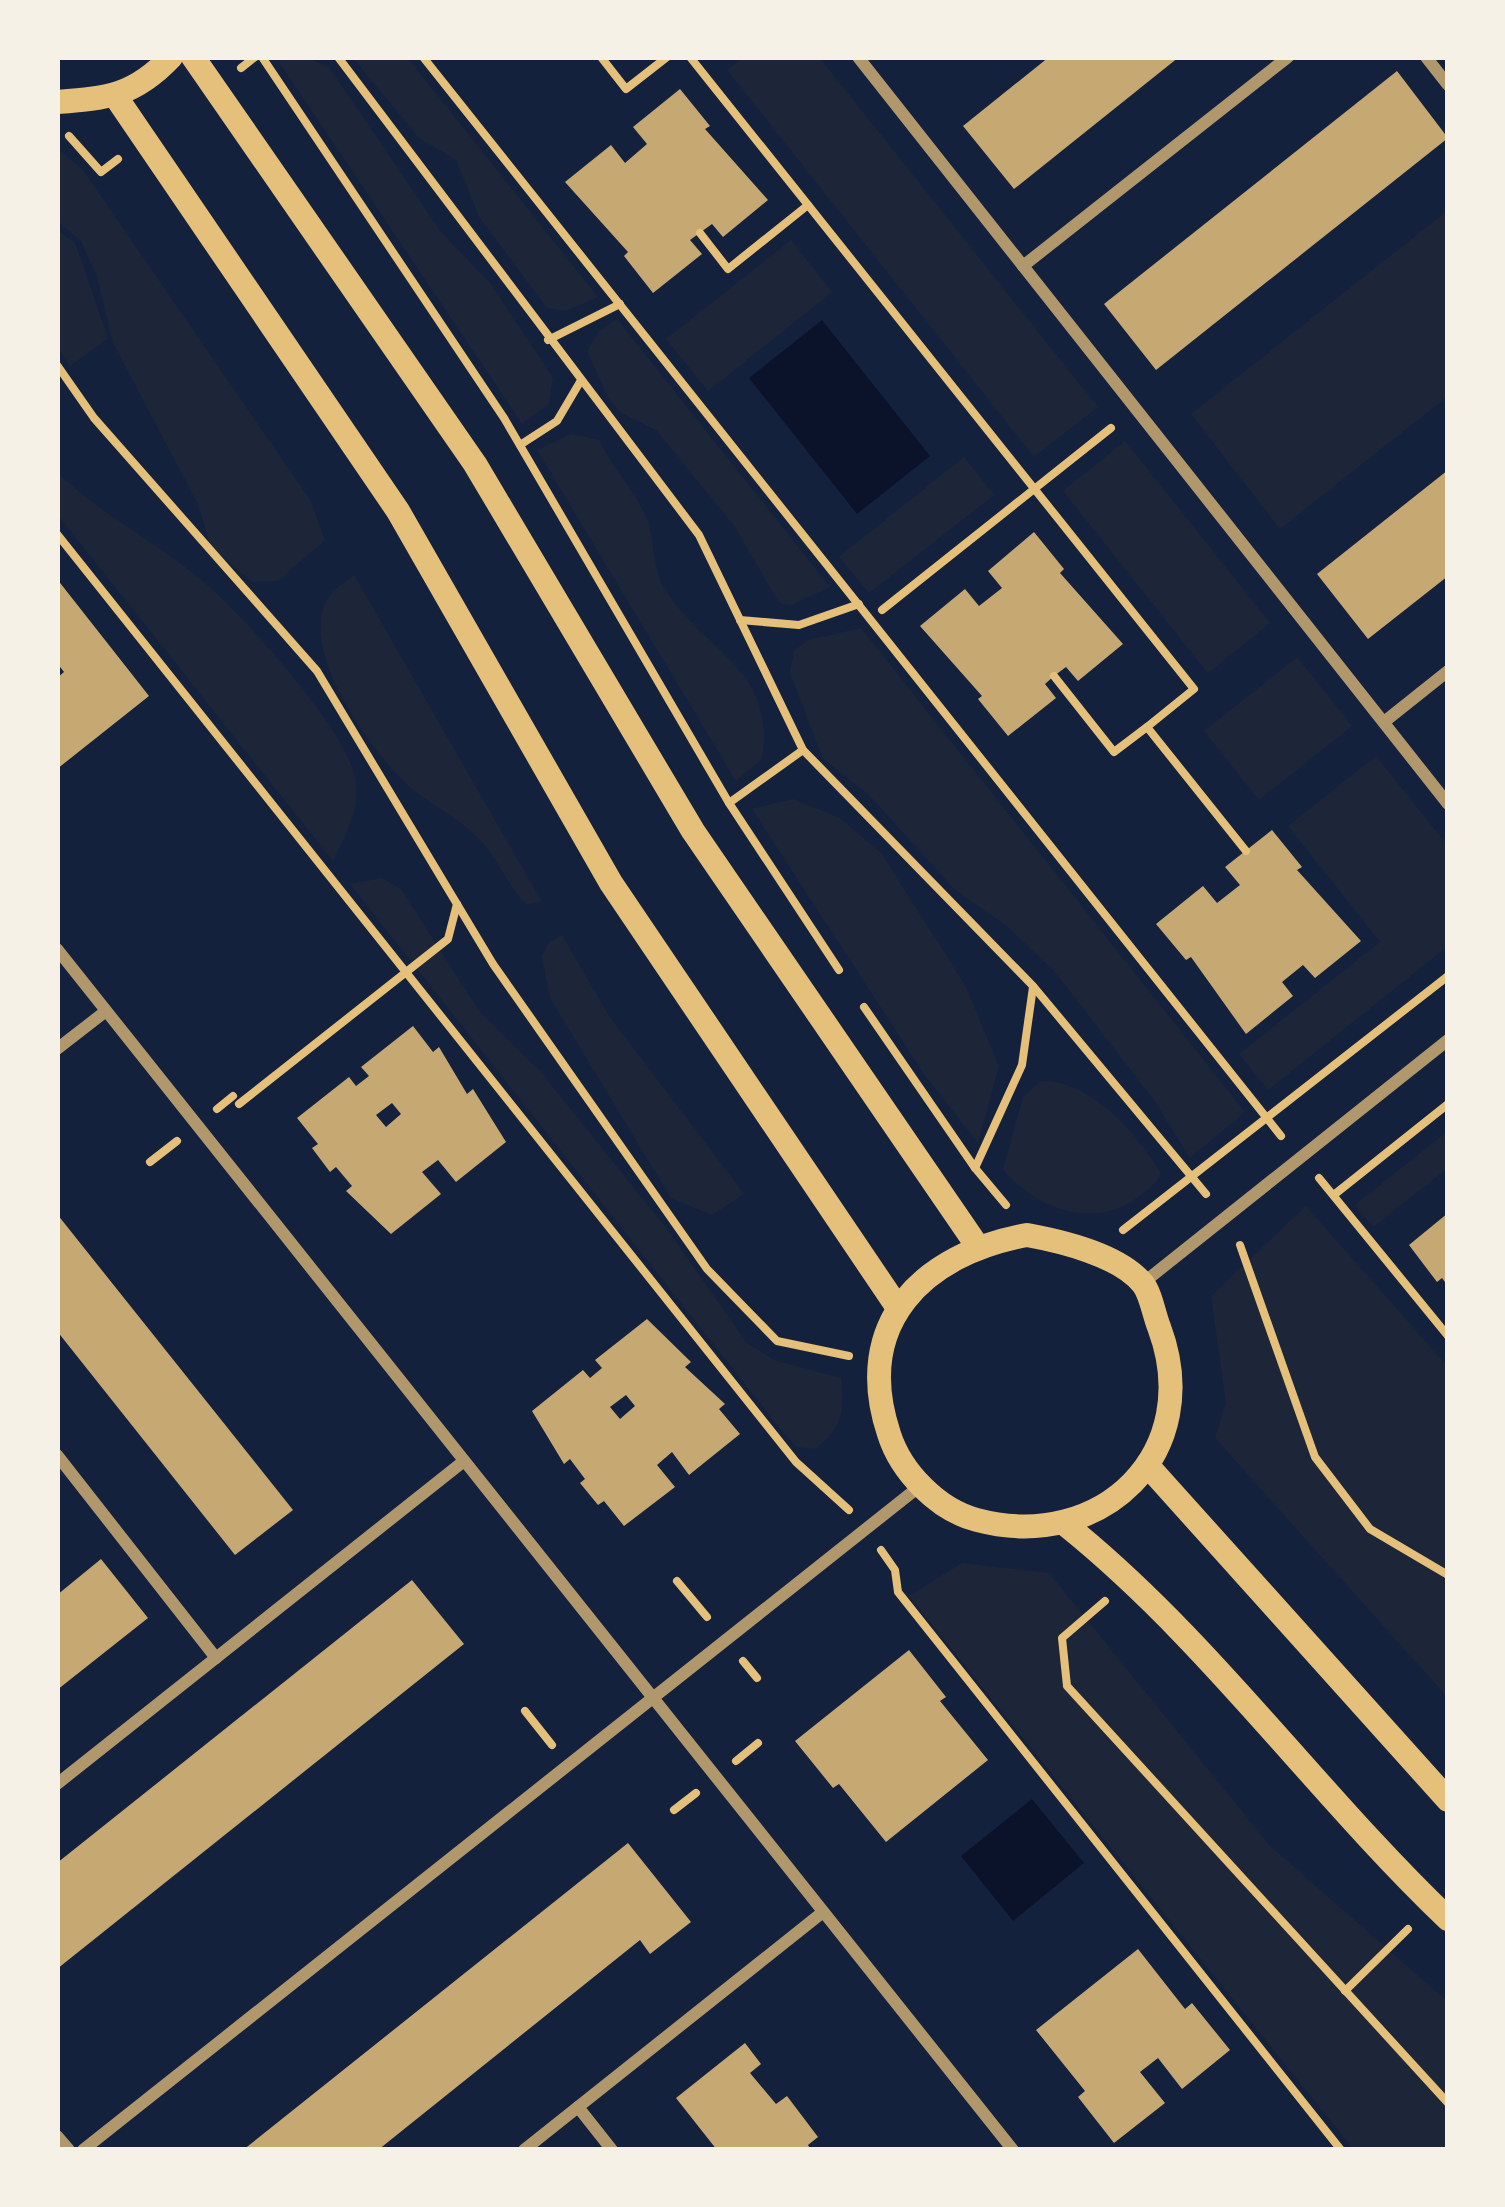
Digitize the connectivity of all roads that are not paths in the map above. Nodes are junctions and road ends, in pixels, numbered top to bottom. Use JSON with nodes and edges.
{"nodes":[{"id":1,"x":171,"y":57,"type":"edge"},
{"id":2,"x":193,"y":57,"type":"edge"},
{"id":3,"x":858,"y":57,"type":"edge"},
{"id":4,"x":1288,"y":57,"type":"edge"},
{"id":5,"x":1426,"y":57,"type":"edge"},
{"id":6,"x":1448,"y":85,"type":"edge"},
{"id":7,"x":116,"y":97,"type":"junction"},
{"id":8,"x":57,"y":103,"type":"edge"},
{"id":9,"x":1023,"y":266,"type":"junction"},
{"id":10,"x":1448,"y":671,"type":"edge"},
{"id":11,"x":1384,"y":722,"type":"junction"},
{"id":12,"x":1448,"y":804,"type":"edge"},
{"id":13,"x":57,"y":950,"type":"edge"},
{"id":14,"x":106,"y":1011,"type":"junction"},
{"id":15,"x":1448,"y":1040,"type":"edge"},
{"id":16,"x":57,"y":1049,"type":"edge"},
{"id":17,"x":976,"y":1244,"type":"junction"},
{"id":18,"x":1143,"y":1283,"type":"junction"},
{"id":19,"x":898,"y":1308,"type":"junction"},
{"id":20,"x":57,"y":1455,"type":"edge"},
{"id":21,"x":464,"y":1460,"type":"junction"},
{"id":22,"x":1148,"y":1466,"type":"junction"},
{"id":23,"x":920,"y":1486,"type":"junction"},
{"id":24,"x":1066,"y":1525,"type":"junction"},
{"id":25,"x":216,"y":1658,"type":"junction"},
{"id":26,"x":652,"y":1697,"type":"junction"},
{"id":27,"x":57,"y":1784,"type":"edge"},
{"id":28,"x":1448,"y":1800,"type":"edge"},
{"id":29,"x":1440,"y":1911,"type":"edge"},
{"id":30,"x":823,"y":1912,"type":"junction"},
{"id":31,"x":578,"y":2107,"type":"junction"},
{"id":32,"x":57,"y":2136,"type":"edge"},
{"id":33,"x":69,"y":2150,"type":"edge"},
{"id":34,"x":82,"y":2150,"type":"edge"},
{"id":35,"x":524,"y":2150,"type":"edge"},
{"id":36,"x":612,"y":2150,"type":"edge"},
{"id":37,"x":1013,"y":2150,"type":"edge"}],
"edges":[{"from":1,"to":7,"type":"main road"},
{"from":2,"to":17,"type":"main road"},
{"from":3,"to":9,"type":"street"},
{"from":4,"to":9,"type":"street"},
{"from":5,"to":6,"type":"street"},
{"from":7,"to":8,"type":"main road"},
{"from":7,"to":19,"type":"main road"},
{"from":9,"to":11,"type":"street"},
{"from":10,"to":11,"type":"street"},
{"from":11,"to":12,"type":"street"},
{"from":13,"to":14,"type":"street"},
{"from":14,"to":16,"type":"street"},
{"from":14,"to":21,"type":"street"},
{"from":15,"to":18,"type":"street"},
{"from":17,"to":18,"type":"main road"},
{"from":17,"to":19,"type":"main road"},
{"from":18,"to":22,"type":"main road"},
{"from":19,"to":23,"type":"main road"},
{"from":20,"to":25,"type":"street"},
{"from":21,"to":25,"type":"street"},
{"from":21,"to":26,"type":"street"},
{"from":22,"to":24,"type":"main road"},
{"from":22,"to":28,"type":"main road"},
{"from":23,"to":24,"type":"main road"},
{"from":23,"to":26,"type":"street"},
{"from":24,"to":29,"type":"main road"},
{"from":25,"to":27,"type":"street"},
{"from":26,"to":30,"type":"street"},
{"from":26,"to":34,"type":"street"},
{"from":30,"to":31,"type":"street"},
{"from":30,"to":37,"type":"street"},
{"from":31,"to":35,"type":"street"},
{"from":31,"to":36,"type":"street"},
{"from":32,"to":33,"type":"street"}]}
